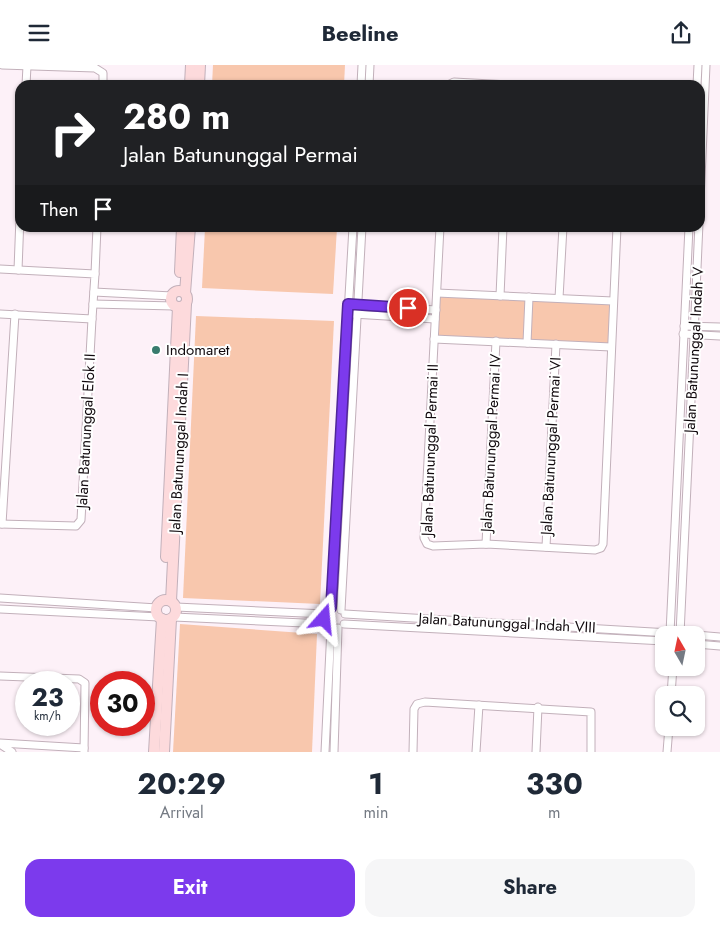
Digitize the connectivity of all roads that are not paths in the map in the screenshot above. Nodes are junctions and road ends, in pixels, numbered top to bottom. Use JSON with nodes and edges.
{"nodes":[{"id":1,"x":2,"y":65,"type":"edge"},
{"id":2,"x":191,"y":65,"type":"edge"},
{"id":3,"x":200,"y":65,"type":"edge"},
{"id":4,"x":362,"y":65,"type":"edge"},
{"id":5,"x":370,"y":65,"type":"edge"},
{"id":6,"x":698,"y":65,"type":"edge"},
{"id":7,"x":706,"y":65,"type":"edge"},
{"id":8,"x":27,"y":66,"type":"junction"},
{"id":9,"x":26,"y":80,"type":"edge"},
{"id":10,"x":103,"y":80,"type":"edge"},
{"id":11,"x":190,"y":80,"type":"edge"},
{"id":12,"x":199,"y":80,"type":"edge"},
{"id":13,"x":361,"y":80,"type":"edge"},
{"id":14,"x":369,"y":80,"type":"edge"},
{"id":15,"x":697,"y":80,"type":"edge"},
{"id":16,"x":705,"y":91,"type":"edge"},
{"id":17,"x":19,"y":232,"type":"edge"},
{"id":18,"x":97,"y":232,"type":"edge"},
{"id":19,"x":182,"y":232,"type":"edge"},
{"id":20,"x":189,"y":232,"type":"edge"},
{"id":21,"x":353,"y":232,"type":"edge"},
{"id":22,"x":362,"y":232,"type":"edge"},
{"id":23,"x":440,"y":232,"type":"edge"},
{"id":24,"x":503,"y":232,"type":"edge"},
{"id":25,"x":563,"y":232,"type":"edge"},
{"id":26,"x":617,"y":232,"type":"edge"},
{"id":27,"x":688,"y":232,"type":"edge"},
{"id":28,"x":700,"y":232,"type":"edge"},
{"id":29,"x":0,"y":269,"type":"edge"},
{"id":30,"x":18,"y":270,"type":"junction"},
{"id":31,"x":95,"y":274,"type":"junction"},
{"id":32,"x":94,"y":292,"type":"junction"},
{"id":33,"x":437,"y":293,"type":"junction"},
{"id":34,"x":500,"y":295,"type":"junction"},
{"id":35,"x":529,"y":297,"type":"junction"},
{"id":36,"x":559,"y":298,"type":"junction"},
{"id":37,"x":179,"y":300,"type":"junction"},
{"id":38,"x":613,"y":301,"type":"junction"},
{"id":39,"x":93,"y":304,"type":"junction"},
{"id":40,"x":348,"y":304,"type":"junction"},
{"id":41,"x":358,"y":305,"type":"junction"},
{"id":42,"x":436,"y":310,"type":"junction"},
{"id":43,"x":348,"y":313,"type":"junction"},
{"id":44,"x":0,"y":314,"type":"edge"},
{"id":45,"x":14,"y":314,"type":"junction"},
{"id":46,"x":358,"y":314,"type":"junction"},
{"id":47,"x":92,"y":319,"type":"junction"},
{"id":48,"x":435,"y":319,"type":"junction"},
{"id":49,"x":684,"y":326,"type":"junction"},
{"id":50,"x":696,"y":326,"type":"junction"},
{"id":51,"x":720,"y":327,"type":"edge"},
{"id":52,"x":684,"y":334,"type":"junction"},
{"id":53,"x":696,"y":335,"type":"junction"},
{"id":54,"x":720,"y":336,"type":"edge"},
{"id":55,"x":434,"y":339,"type":"junction"},
{"id":56,"x":496,"y":341,"type":"junction"},
{"id":57,"x":527,"y":343,"type":"junction"},
{"id":58,"x":556,"y":344,"type":"junction"},
{"id":59,"x":611,"y":347,"type":"junction"},
{"id":60,"x":341,"y":441,"type":"junction"},
{"id":61,"x":352,"y":442,"type":"junction"},
{"id":62,"x":678,"y":462,"type":"junction"},
{"id":63,"x":687,"y":463,"type":"junction"},
{"id":64,"x":1,"y":524,"type":"edge"},
{"id":65,"x":486,"y":544,"type":"junction"},
{"id":66,"x":546,"y":547,"type":"junction"},
{"id":67,"x":0,"y":598,"type":"edge"},
{"id":68,"x":0,"y":609,"type":"edge"},
{"id":69,"x":167,"y":611,"type":"junction"},
{"id":70,"x":328,"y":611,"type":"junction"},
{"id":71,"x":343,"y":612,"type":"junction"},
{"id":72,"x":335,"y":626,"type":"junction"},
{"id":73,"x":669,"y":626,"type":"edge"},
{"id":74,"x":680,"y":626,"type":"edge"},
{"id":75,"x":513,"y":627,"type":"junction"},
{"id":76,"x":655,"y":633,"type":"edge"},
{"id":77,"x":705,"y":636,"type":"edge"},
{"id":78,"x":720,"y":637,"type":"edge"},
{"id":79,"x":655,"y":640,"type":"edge"},
{"id":80,"x":705,"y":645,"type":"edge"},
{"id":81,"x":720,"y":646,"type":"edge"},
{"id":82,"x":0,"y":676,"type":"edge"},
{"id":83,"x":478,"y":705,"type":"junction"},
{"id":84,"x":538,"y":707,"type":"junction"},
{"id":85,"x":669,"y":736,"type":"edge"},
{"id":86,"x":84,"y":750,"type":"edge"},
{"id":87,"x":12,"y":752,"type":"edge"},
{"id":88,"x":154,"y":752,"type":"edge"},
{"id":89,"x":164,"y":752,"type":"edge"},
{"id":90,"x":325,"y":752,"type":"edge"},
{"id":91,"x":334,"y":752,"type":"edge"},
{"id":92,"x":413,"y":752,"type":"edge"},
{"id":93,"x":476,"y":752,"type":"edge"},
{"id":94,"x":536,"y":752,"type":"edge"},
{"id":95,"x":591,"y":752,"type":"edge"},
{"id":96,"x":668,"y":752,"type":"edge"}],
"edges":[{"from":1,"to":8,"type":"street"},
{"from":2,"to":11,"type":"street"},
{"from":3,"to":12,"type":"street"},
{"from":4,"to":13,"type":"street"},
{"from":5,"to":14,"type":"street"},
{"from":6,"to":15,"type":"street"},
{"from":7,"to":16,"type":"street","name":"Jalan Batununggal Indah V"},
{"from":8,"to":9,"type":"street"},
{"from":8,"to":10,"type":"street"},
{"from":17,"to":30,"type":"street"},
{"from":18,"to":31,"type":"street"},
{"from":19,"to":37,"type":"street","name":"Jalan Batununggal Indah I"},
{"from":20,"to":37,"type":"street","name":"Jalan Batununggal Indah I"},
{"from":21,"to":40,"type":"street"},
{"from":22,"to":41,"type":"street"},
{"from":23,"to":33,"type":"street"},
{"from":24,"to":34,"type":"street"},
{"from":25,"to":36,"type":"street"},
{"from":26,"to":38,"type":"street","name":"Jalan Batununggal Permai II"},
{"from":27,"to":49,"type":"street","name":"Jalan Batununggal Indah V"},
{"from":28,"to":50,"type":"street","name":"Jalan Batununggal Indah V"},
{"from":29,"to":30,"type":"street"},
{"from":30,"to":31,"type":"street"},
{"from":31,"to":32,"type":"street"},
{"from":32,"to":37,"type":"street"},
{"from":32,"to":39,"type":"street"},
{"from":33,"to":34,"type":"street"},
{"from":33,"to":42,"type":"street"},
{"from":34,"to":35,"type":"street"},
{"from":35,"to":36,"type":"street"},
{"from":35,"to":57,"type":"street"},
{"from":36,"to":38,"type":"street"},
{"from":37,"to":39,"type":"street"},
{"from":37,"to":69,"type":"street","name":"Jalan Batununggal Indah I"},
{"from":38,"to":59,"type":"street","name":"Jalan Batununggal Permai II"},
{"from":39,"to":47,"type":"street"},
{"from":40,"to":41,"type":"street"},
{"from":40,"to":43,"type":"street"},
{"from":41,"to":42,"type":"street"},
{"from":41,"to":46,"type":"street"},
{"from":42,"to":48,"type":"street"},
{"from":43,"to":46,"type":"street"},
{"from":43,"to":60,"type":"street"},
{"from":44,"to":45,"type":"street"},
{"from":45,"to":47,"type":"street"},
{"from":45,"to":64,"type":"street"},
{"from":46,"to":48,"type":"street"},
{"from":46,"to":61,"type":"street"},
{"from":47,"to":64,"type":"street","name":"Jalan Batununggal Elok II"},
{"from":48,"to":55,"type":"street"},
{"from":49,"to":50,"type":"street"},
{"from":49,"to":52,"type":"street","name":"Jalan Batununggal Indah V"},
{"from":50,"to":51,"type":"street"},
{"from":50,"to":53,"type":"street","name":"Jalan Batununggal Indah V"},
{"from":52,"to":53,"type":"street"},
{"from":52,"to":62,"type":"street","name":"Jalan Batununggal Indah V"},
{"from":53,"to":54,"type":"street"},
{"from":53,"to":63,"type":"street","name":"Jalan Batununggal Indah V"},
{"from":55,"to":56,"type":"street"},
{"from":55,"to":65,"type":"street","name":"Jalan Batununggal Permai II"},
{"from":56,"to":57,"type":"street"},
{"from":56,"to":65,"type":"street","name":"Jalan Batununggal Permai IV"},
{"from":57,"to":58,"type":"street"},
{"from":58,"to":59,"type":"street"},
{"from":58,"to":66,"type":"street","name":"Jalan Batununggal Permai VI"},
{"from":59,"to":66,"type":"street","name":"Jalan Batununggal Permai II"},
{"from":60,"to":61,"type":"street"},
{"from":60,"to":70,"type":"street"},
{"from":61,"to":71,"type":"street"},
{"from":62,"to":63,"type":"street"},
{"from":62,"to":73,"type":"street","name":"Jalan Batununggal Indah V"},
{"from":63,"to":74,"type":"street","name":"Jalan Batununggal Indah V"},
{"from":65,"to":66,"type":"street","name":"Jalan Batununggal Permai II"},
{"from":67,"to":69,"type":"street","name":"Jalan Batununggal Indah VIII"},
{"from":68,"to":69,"type":"street","name":"Jalan Batununggal Indah VIII"},
{"from":69,"to":70,"type":"street","name":"Jalan Batununggal Indah VIII"},
{"from":69,"to":72,"type":"street","name":"Jalan Batununggal Indah VIII"},
{"from":69,"to":88,"type":"street"},
{"from":69,"to":89,"type":"street"},
{"from":70,"to":71,"type":"street","name":"Jalan Batununggal Indah VIII"},
{"from":70,"to":72,"type":"street"},
{"from":71,"to":72,"type":"street"},
{"from":71,"to":75,"type":"street","name":"Jalan Batununggal Indah VIII"},
{"from":72,"to":75,"type":"street","name":"Jalan Batununggal Indah VIII"},
{"from":72,"to":90,"type":"street"},
{"from":72,"to":91,"type":"street"},
{"from":75,"to":76,"type":"street","name":"Jalan Batununggal Indah VIII"},
{"from":75,"to":79,"type":"street","name":"Jalan Batununggal Indah VIII"},
{"from":77,"to":78,"type":"street"},
{"from":80,"to":81,"type":"street"},
{"from":82,"to":86,"type":"street"},
{"from":83,"to":84,"type":"street"},
{"from":83,"to":92,"type":"street"},
{"from":83,"to":93,"type":"street"},
{"from":84,"to":94,"type":"street"},
{"from":84,"to":95,"type":"street"},
{"from":85,"to":96,"type":"street"},
{"from":86,"to":87,"type":"street"}]}
